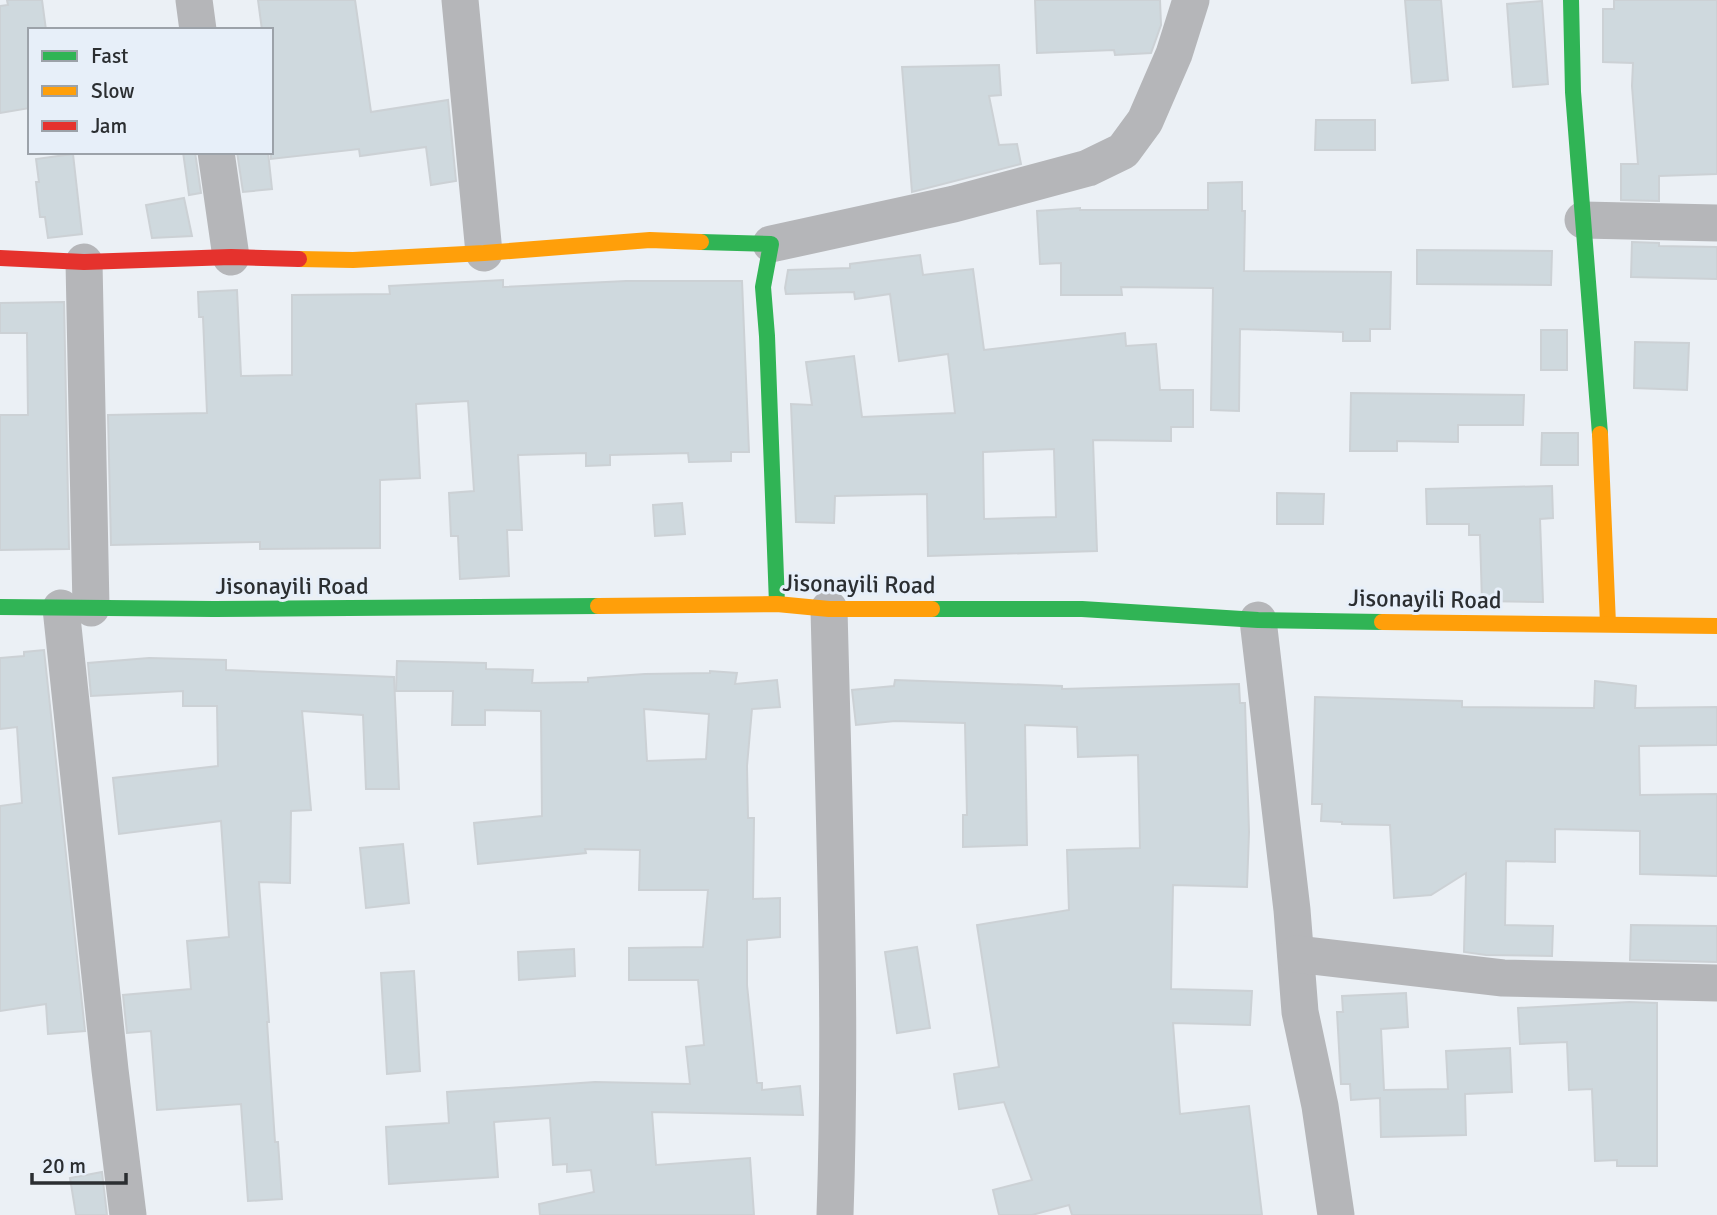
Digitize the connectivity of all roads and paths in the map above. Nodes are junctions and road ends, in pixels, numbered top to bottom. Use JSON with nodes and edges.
{"nodes":[{"id":1,"x":194,"y":0,"type":"edge"},
{"id":2,"x":460,"y":0,"type":"edge"},
{"id":3,"x":1191,"y":0,"type":"edge"},
{"id":4,"x":1571,"y":0,"type":"edge"},
{"id":5,"x":198,"y":28,"type":"edge"},
{"id":6,"x":216,"y":154,"type":"edge"},
{"id":7,"x":1583,"y":220,"type":"junction"},
{"id":8,"x":1717,"y":223,"type":"edge"},
{"id":9,"x":771,"y":244,"type":"junction"},
{"id":10,"x":484,"y":253,"type":"junction"},
{"id":11,"x":231,"y":257,"type":"junction"},
{"id":12,"x":0,"y":258,"type":"edge"},
{"id":13,"x":84,"y":262,"type":"junction"},
{"id":14,"x":777,"y":604,"type":"junction"},
{"id":15,"x":0,"y":607,"type":"edge"},
{"id":16,"x":76,"y":608,"type":"junction"},
{"id":17,"x":829,"y":609,"type":"junction"},
{"id":18,"x":1258,"y":620,"type":"junction"},
{"id":19,"x":1608,"y":624,"type":"junction"},
{"id":20,"x":1717,"y":626,"type":"edge"},
{"id":21,"x":1296,"y":954,"type":"junction"},
{"id":22,"x":1717,"y":983,"type":"edge"},
{"id":23,"x":128,"y":1215,"type":"edge"},
{"id":24,"x":835,"y":1215,"type":"edge"},
{"id":25,"x":1336,"y":1215,"type":"edge"}],
"edges":[{"from":1,"to":5,"type":"street"},
{"from":2,"to":10,"type":"street"},
{"from":3,"to":9,"type":"street"},
{"from":4,"to":7,"type":"street"},
{"from":6,"to":11,"type":"street"},
{"from":7,"to":8,"type":"street"},
{"from":7,"to":19,"type":"street"},
{"from":9,"to":10,"type":"street"},
{"from":9,"to":14,"type":"street"},
{"from":10,"to":11,"type":"street"},
{"from":11,"to":13,"type":"street"},
{"from":12,"to":13,"type":"street"},
{"from":13,"to":16,"type":"street"},
{"from":14,"to":16,"type":"street","name":"Jisonayili Road"},
{"from":14,"to":17,"type":"street","name":"Jisonayili Road"},
{"from":15,"to":16,"type":"street","name":"Jisonayili Road"},
{"from":16,"to":23,"type":"street"},
{"from":17,"to":18,"type":"street","name":"Jisonayili Road"},
{"from":17,"to":24,"type":"street"},
{"from":18,"to":19,"type":"street","name":"Jisonayili Road"},
{"from":18,"to":21,"type":"street"},
{"from":19,"to":20,"type":"street","name":"Jisonayili Road"},
{"from":21,"to":22,"type":"street"},
{"from":21,"to":25,"type":"street"}]}
